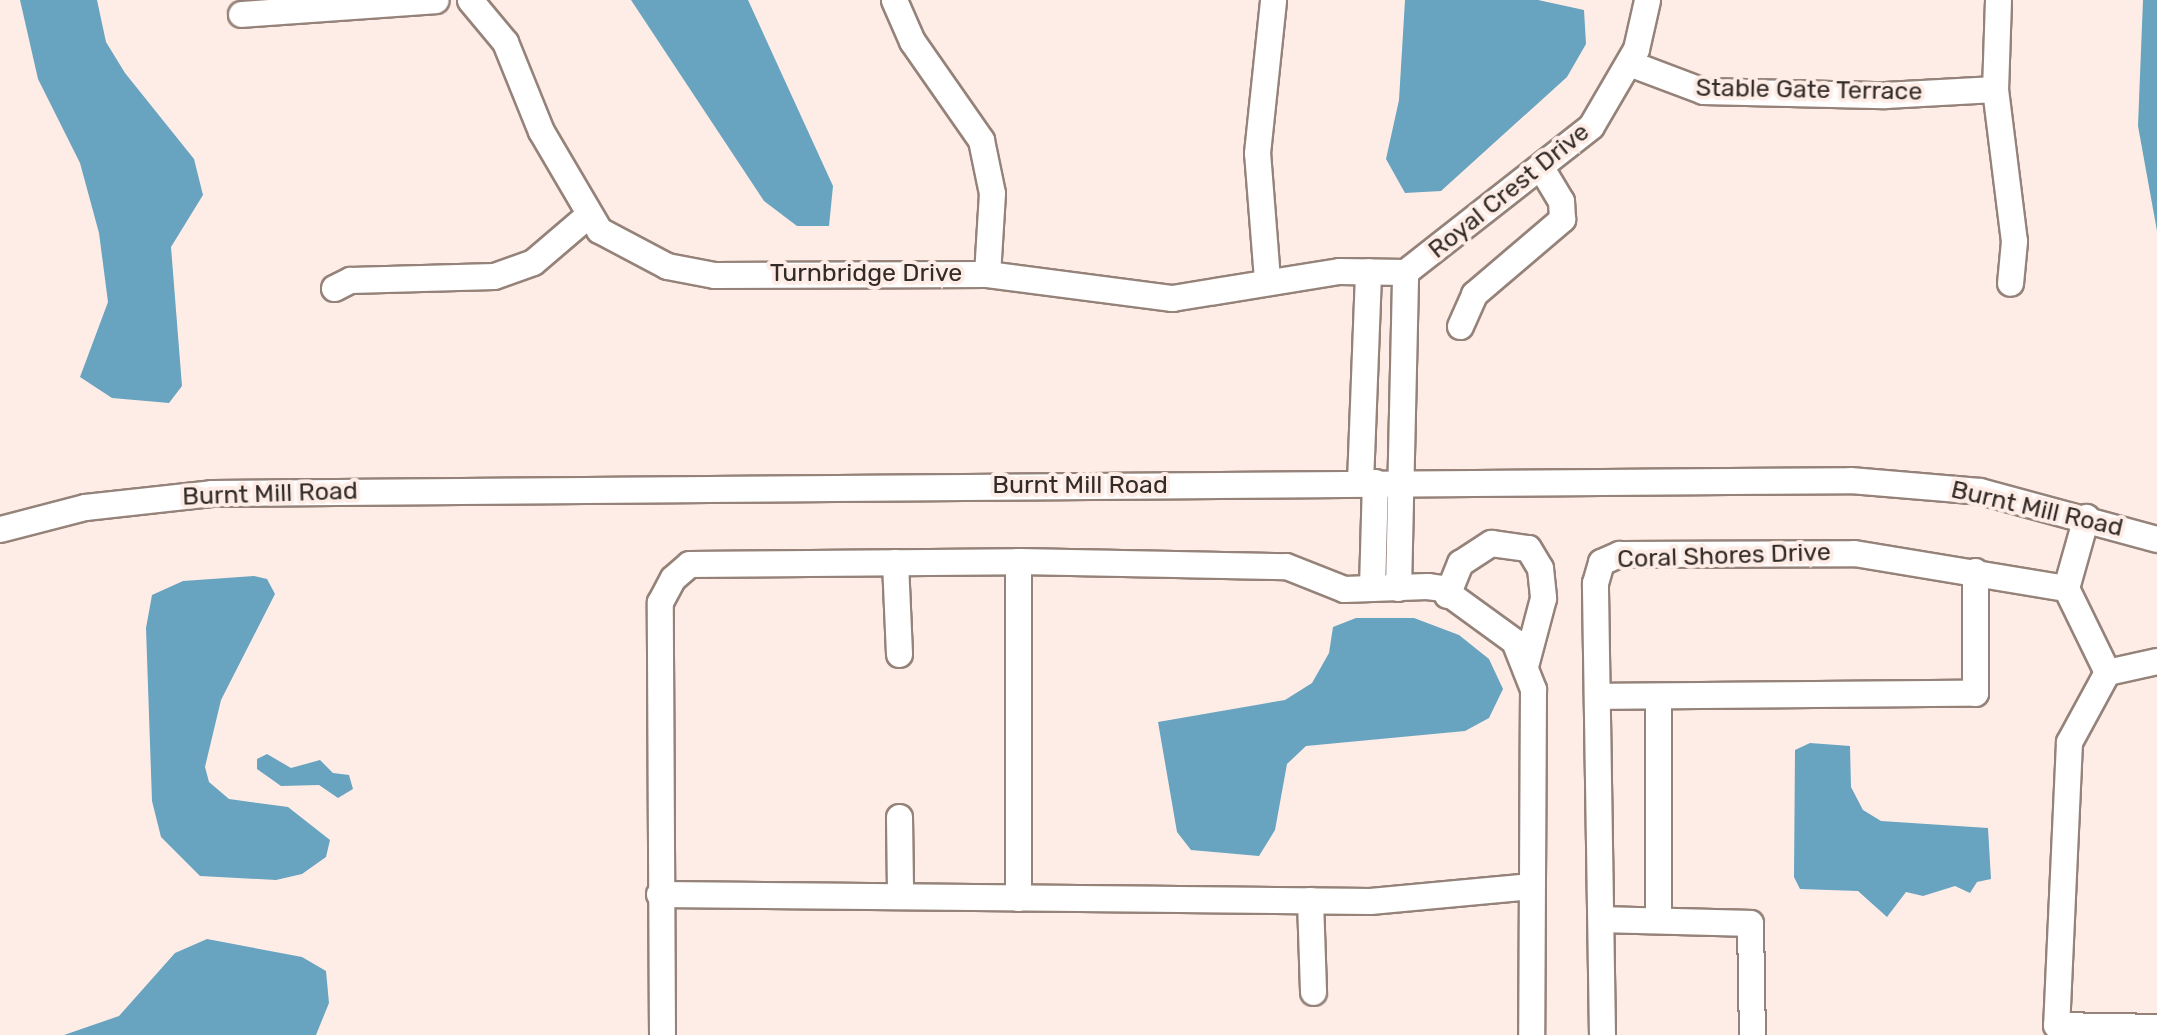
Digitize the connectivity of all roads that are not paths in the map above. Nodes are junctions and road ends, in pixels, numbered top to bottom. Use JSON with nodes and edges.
{"nodes":[{"id":1,"x":435,"y":0,"type":"edge"},
{"id":2,"x":470,"y":0,"type":"edge"},
{"id":3,"x":894,"y":0,"type":"edge"},
{"id":4,"x":1274,"y":0,"type":"edge"},
{"id":5,"x":1647,"y":0,"type":"edge"},
{"id":6,"x":1998,"y":0,"type":"edge"},
{"id":7,"x":241,"y":14,"type":"dead end"},
{"id":8,"x":1629,"y":64,"type":"junction"},
{"id":9,"x":1995,"y":89,"type":"junction"},
{"id":10,"x":1542,"y":169,"type":"junction"},
{"id":11,"x":588,"y":215,"type":"junction"},
{"id":12,"x":1368,"y":270,"type":"junction"},
{"id":13,"x":1405,"y":272,"type":"junction"},
{"id":14,"x":988,"y":274,"type":"junction"},
{"id":15,"x":1267,"y":279,"type":"junction"},
{"id":16,"x":2010,"y":283,"type":"dead end"},
{"id":17,"x":334,"y":288,"type":"dead end"},
{"id":18,"x":1366,"y":324,"type":"junction"},
{"id":19,"x":1402,"y":324,"type":"junction"},
{"id":20,"x":1460,"y":326,"type":"dead end"},
{"id":21,"x":1364,"y":378,"type":"junction"},
{"id":22,"x":1402,"y":378,"type":"junction"},
{"id":23,"x":1378,"y":482,"type":"junction"},
{"id":24,"x":2086,"y":517,"type":"junction"},
{"id":25,"x":0,"y":528,"type":"edge"},
{"id":26,"x":2157,"y":539,"type":"edge"},
{"id":27,"x":1018,"y":561,"type":"junction"},
{"id":28,"x":895,"y":562,"type":"junction"},
{"id":29,"x":1975,"y":571,"type":"junction"},
{"id":30,"x":1385,"y":588,"type":"junction"},
{"id":31,"x":2066,"y":588,"type":"junction"},
{"id":32,"x":1447,"y":595,"type":"junction"},
{"id":33,"x":899,"y":654,"type":"dead end"},
{"id":34,"x":2157,"y":662,"type":"edge"},
{"id":35,"x":1525,"y":666,"type":"junction"},
{"id":36,"x":2107,"y":672,"type":"junction"},
{"id":37,"x":1597,"y":696,"type":"junction"},
{"id":38,"x":1658,"y":696,"type":"junction"},
{"id":39,"x":899,"y":817,"type":"dead end"},
{"id":40,"x":1531,"y":886,"type":"junction"},
{"id":41,"x":900,"y":893,"type":"junction"},
{"id":42,"x":659,"y":894,"type":"junction"},
{"id":43,"x":1018,"y":898,"type":"junction"},
{"id":44,"x":1310,"y":900,"type":"junction"},
{"id":45,"x":1658,"y":918,"type":"junction"},
{"id":46,"x":1600,"y":920,"type":"junction"},
{"id":47,"x":1313,"y":992,"type":"dead end"},
{"id":48,"x":2157,"y":1027,"type":"edge"},
{"id":49,"x":2056,"y":1030,"type":"edge"},
{"id":50,"x":662,"y":1035,"type":"edge"},
{"id":51,"x":1531,"y":1035,"type":"edge"},
{"id":52,"x":1602,"y":1035,"type":"edge"},
{"id":53,"x":1752,"y":1035,"type":"edge"}],
"edges":[{"from":1,"to":7,"type":"street"},
{"from":2,"to":11,"type":"street","name":"Turnbridge Drive"},
{"from":3,"to":14,"type":"street"},
{"from":4,"to":15,"type":"street"},
{"from":5,"to":8,"type":"street","name":"Royal Crest Drive"},
{"from":6,"to":9,"type":"street"},
{"from":8,"to":9,"type":"street","name":"Stable Gate Terrace"},
{"from":8,"to":10,"type":"street","name":"Royal Crest Drive"},
{"from":9,"to":16,"type":"street"},
{"from":10,"to":13,"type":"street","name":"Royal Crest Drive"},
{"from":10,"to":20,"type":"street"},
{"from":11,"to":14,"type":"street","name":"Turnbridge Drive"},
{"from":11,"to":17,"type":"street"},
{"from":12,"to":13,"type":"street","name":"Turnbridge Drive"},
{"from":12,"to":15,"type":"street","name":"Turnbridge Drive"},
{"from":12,"to":18,"type":"street"},
{"from":13,"to":19,"type":"street","name":"Royal Crest Drive"},
{"from":14,"to":15,"type":"street","name":"Turnbridge Drive"},
{"from":18,"to":19,"type":"street"},
{"from":18,"to":21,"type":"street"},
{"from":19,"to":22,"type":"street","name":"Royal Crest Drive"},
{"from":21,"to":22,"type":"street"},
{"from":21,"to":23,"type":"street"},
{"from":22,"to":23,"type":"street","name":"Royal Crest Drive"},
{"from":23,"to":24,"type":"street","name":"Burnt Mill Road"},
{"from":23,"to":25,"type":"street","name":"Burnt Mill Road"},
{"from":23,"to":30,"type":"street"},
{"from":24,"to":26,"type":"street","name":"Burnt Mill Road"},
{"from":24,"to":31,"type":"street"},
{"from":27,"to":28,"type":"street"},
{"from":27,"to":30,"type":"street"},
{"from":27,"to":43,"type":"street"},
{"from":28,"to":33,"type":"street"},
{"from":28,"to":42,"type":"street"},
{"from":29,"to":31,"type":"street","name":"Coral Shores Drive"},
{"from":29,"to":37,"type":"street","name":"Coral Shores Drive"},
{"from":29,"to":38,"type":"street"},
{"from":30,"to":32,"type":"street"},
{"from":31,"to":36,"type":"street"},
{"from":32,"to":35,"type":"street"},
{"from":32,"to":35,"type":"street"},
{"from":34,"to":36,"type":"street"},
{"from":35,"to":40,"type":"street"},
{"from":36,"to":49,"type":"street"},
{"from":37,"to":38,"type":"street"},
{"from":37,"to":46,"type":"street","name":"Coral Shores Drive"},
{"from":38,"to":45,"type":"street"},
{"from":39,"to":41,"type":"street"},
{"from":40,"to":44,"type":"street"},
{"from":40,"to":51,"type":"street"},
{"from":41,"to":42,"type":"street"},
{"from":41,"to":43,"type":"street"},
{"from":42,"to":50,"type":"street"},
{"from":43,"to":44,"type":"street"},
{"from":44,"to":47,"type":"street"},
{"from":45,"to":46,"type":"street"},
{"from":45,"to":53,"type":"street"},
{"from":46,"to":52,"type":"street","name":"Coral Shores Drive"},
{"from":48,"to":49,"type":"street"}]}
